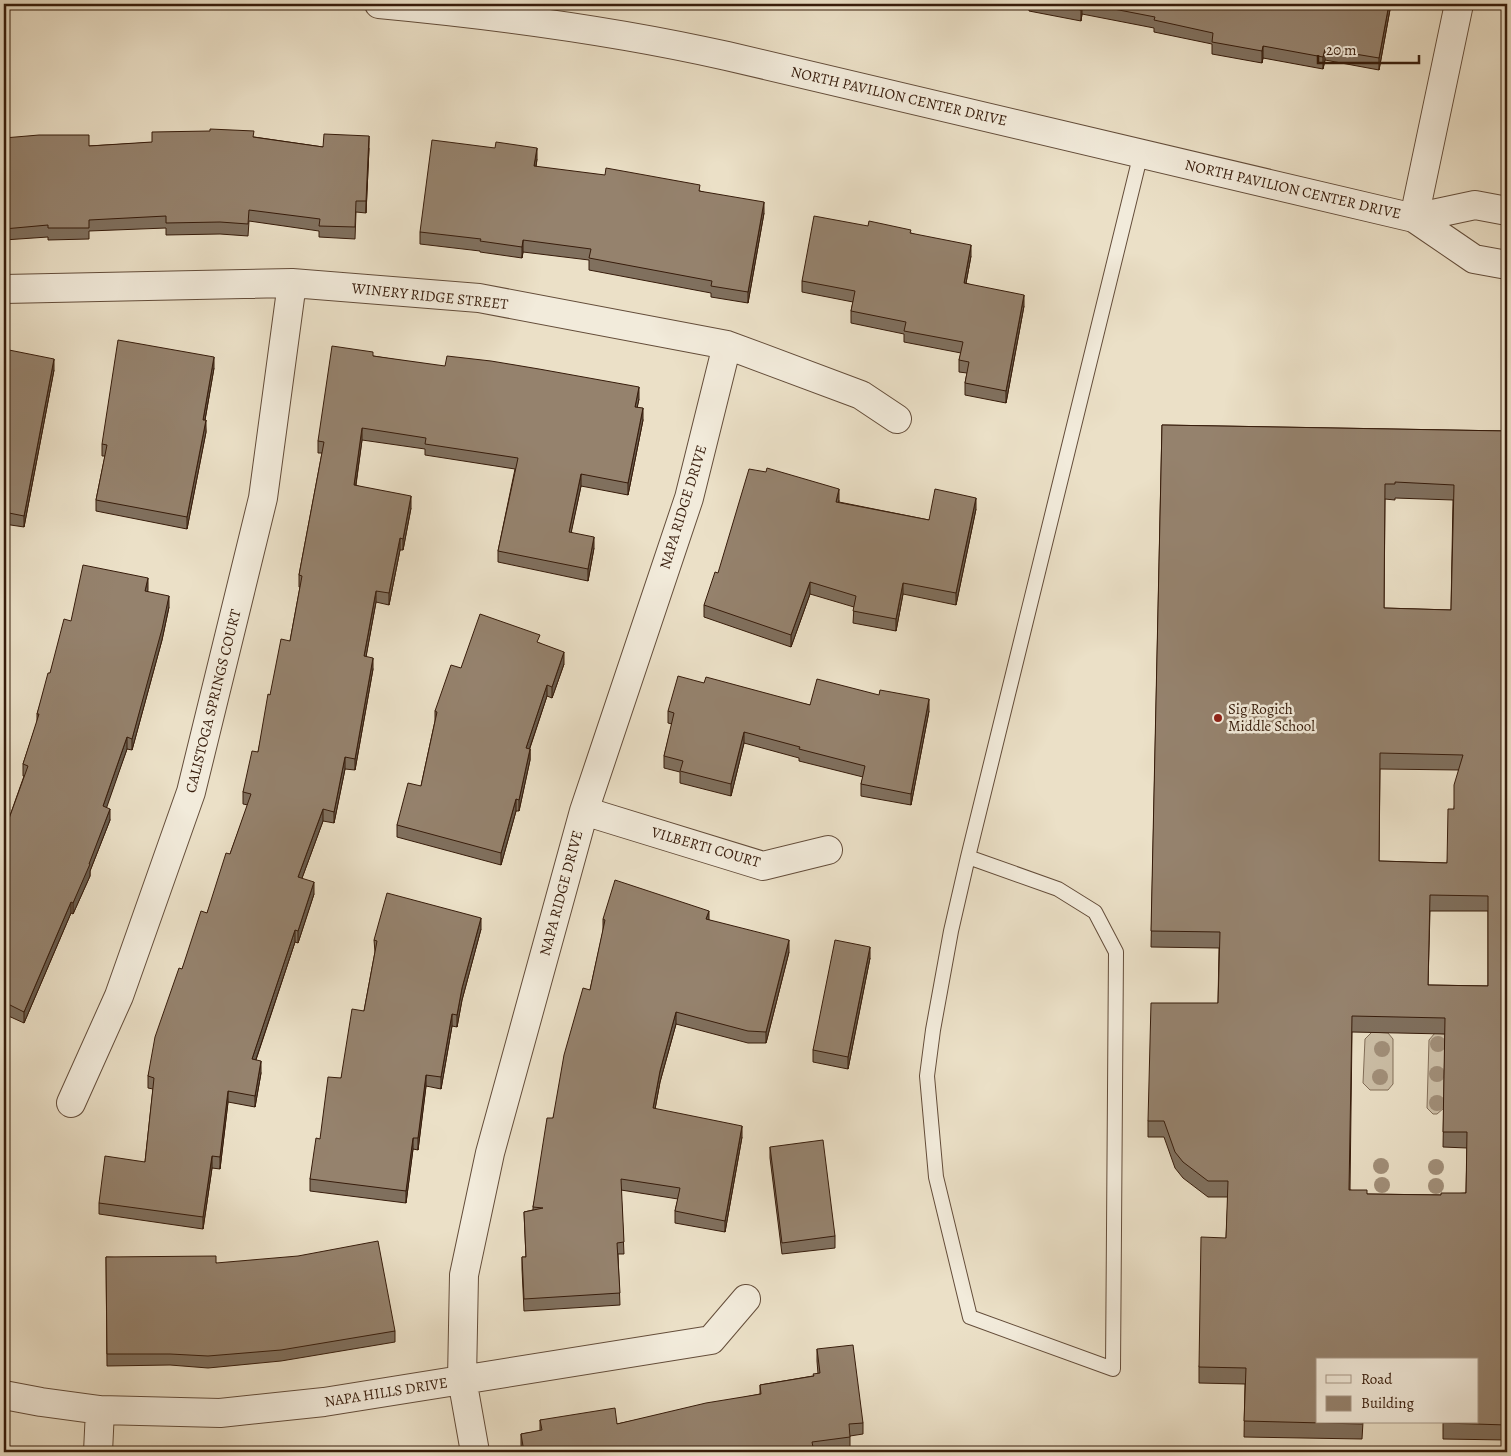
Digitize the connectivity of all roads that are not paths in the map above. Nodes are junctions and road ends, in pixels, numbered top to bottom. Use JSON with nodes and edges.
{"nodes":[{"id":1,"x":379,"y":4,"type":"edge"},
{"id":2,"x":1459,"y":4,"type":"edge"},
{"id":3,"x":460,"y":8,"type":"edge"},
{"id":4,"x":1141,"y":152,"type":"junction"},
{"id":5,"x":1507,"y":211,"type":"edge"},
{"id":6,"x":1414,"y":218,"type":"junction"},
{"id":7,"x":1507,"y":265,"type":"edge"},
{"id":8,"x":292,"y":283,"type":"junction"},
{"id":9,"x":4,"y":289,"type":"edge"},
{"id":10,"x":727,"y":345,"type":"junction"},
{"id":11,"x":897,"y":419,"type":"dead end"},
{"id":12,"x":584,"y":811,"type":"junction"},
{"id":13,"x":828,"y":850,"type":"dead end"},
{"id":14,"x":968,"y":857,"type":"junction"},
{"id":15,"x":72,"y":1103,"type":"dead end"},
{"id":16,"x":746,"y":1298,"type":"dead end"},
{"id":17,"x":462,"y":1379,"type":"junction"},
{"id":18,"x":4,"y":1395,"type":"edge"},
{"id":19,"x":100,"y":1410,"type":"junction"},
{"id":20,"x":98,"y":1452,"type":"edge"},
{"id":21,"x":475,"y":1452,"type":"edge"}],
"edges":[{"from":1,"to":3,"type":"street","name":"NORTH PAVILION CENTER DRIVE"},
{"from":2,"to":6,"type":"street"},
{"from":3,"to":4,"type":"street","name":"NORTH PAVILION CENTER DRIVE"},
{"from":4,"to":6,"type":"street","name":"NORTH PAVILION CENTER DRIVE"},
{"from":4,"to":14,"type":"lane"},
{"from":5,"to":6,"type":"street","name":"NORTH PAVILION CENTER DRIVE"},
{"from":6,"to":7,"type":"street","name":"NORTH PAVILION CENTER DRIVE"},
{"from":8,"to":9,"type":"street","name":"WINERY RIDGE STREET"},
{"from":8,"to":10,"type":"street","name":"WINERY RIDGE STREET"},
{"from":8,"to":15,"type":"street","name":"CALISTOGA SPRINGS COURT"},
{"from":10,"to":11,"type":"street","name":"WINERY RIDGE STREET"},
{"from":10,"to":12,"type":"street","name":"NAPA RIDGE DRIVE"},
{"from":12,"to":13,"type":"street","name":"VILBERTI COURT"},
{"from":12,"to":17,"type":"street","name":"NAPA RIDGE DRIVE"},
{"from":14,"to":14,"type":"lane"},
{"from":16,"to":17,"type":"street","name":"NAPA HILLS DRIVE"},
{"from":17,"to":19,"type":"street","name":"NAPA HILLS DRIVE"},
{"from":17,"to":21,"type":"street","name":"NAPA RIDGE DRIVE"},
{"from":18,"to":19,"type":"street","name":"NAPA HILLS DRIVE"},
{"from":19,"to":20,"type":"street"}]}
